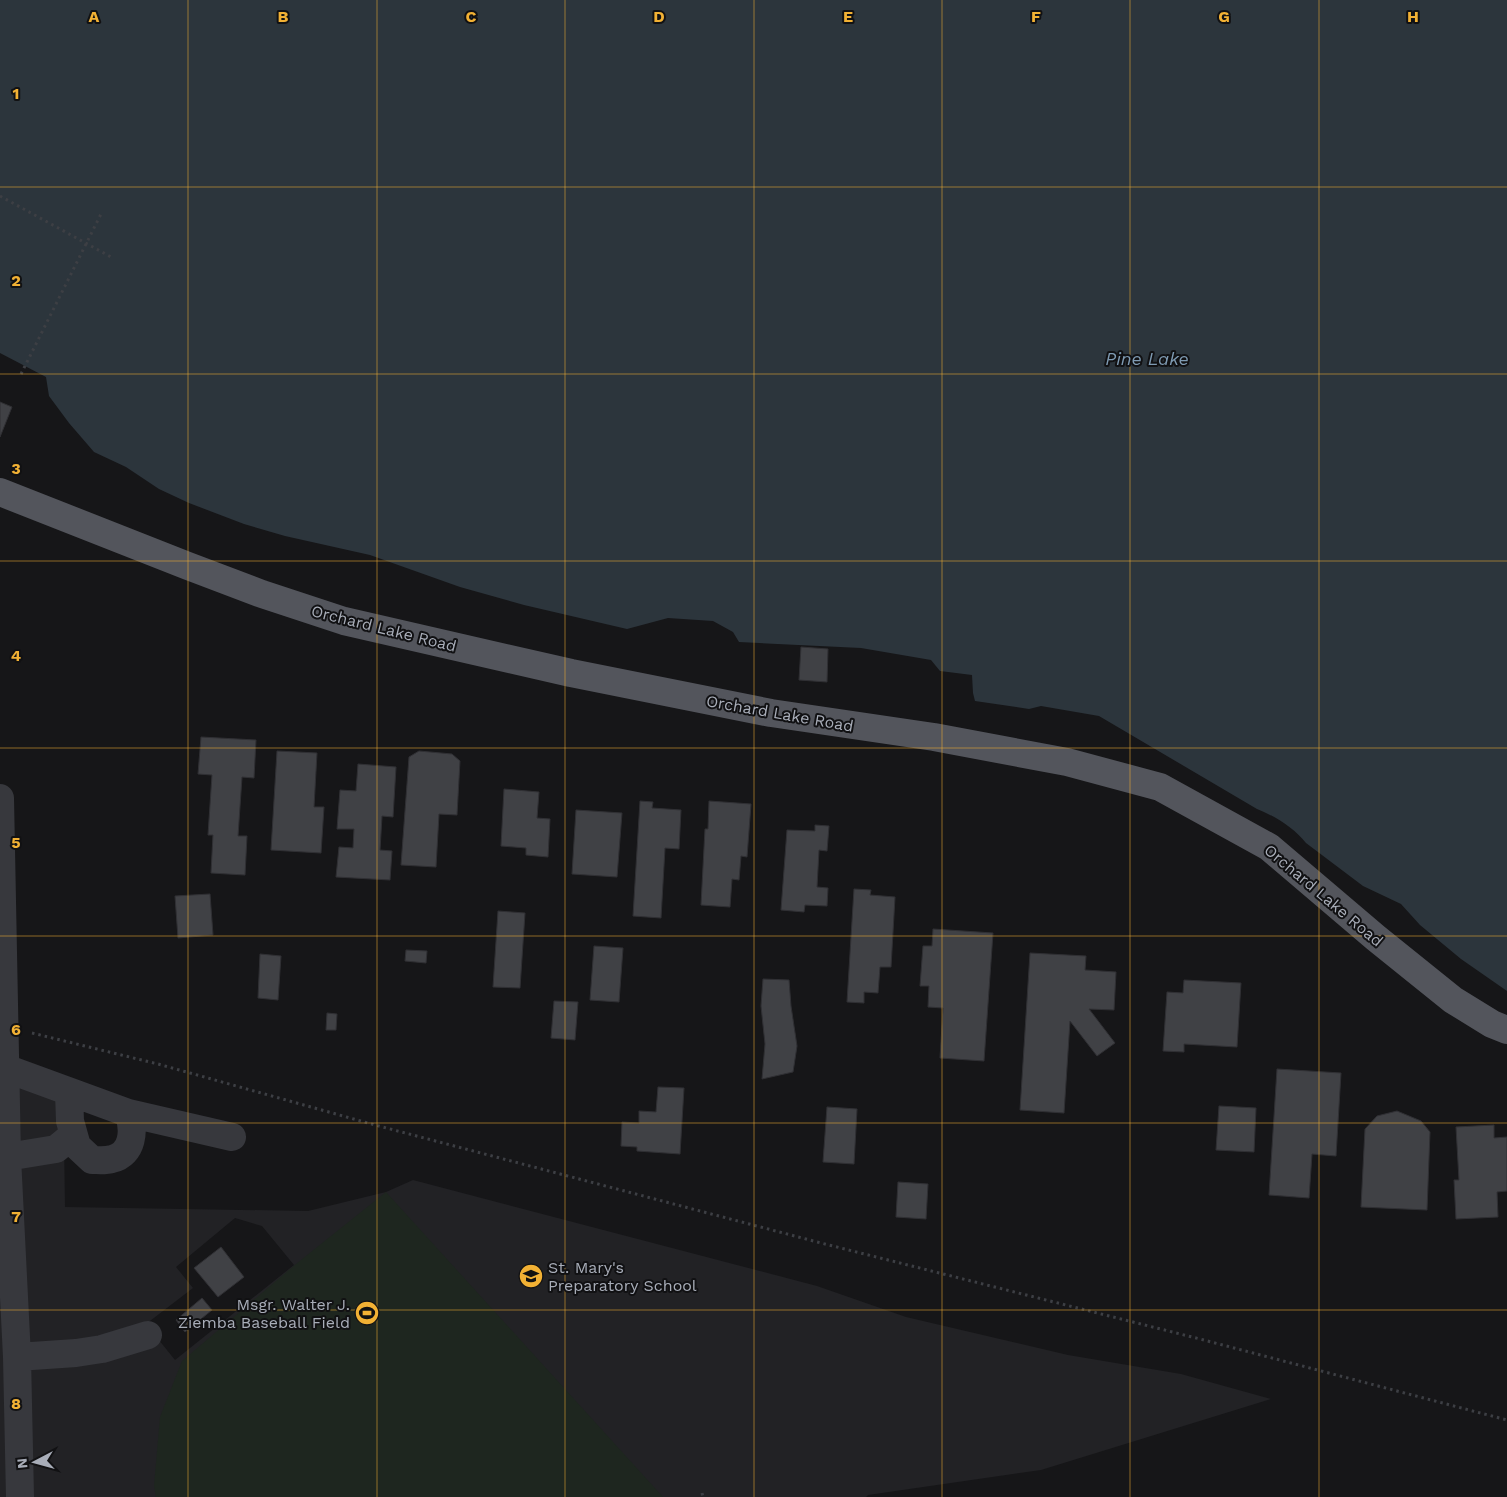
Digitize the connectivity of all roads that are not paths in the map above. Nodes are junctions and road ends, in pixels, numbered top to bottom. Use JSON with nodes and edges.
{"nodes":[{"id":1,"x":0,"y":492,"type":"edge"},
{"id":2,"x":0,"y":798,"type":"edge"},
{"id":3,"x":1507,"y":1030,"type":"edge"},
{"id":4,"x":5,"y":1068,"type":"junction"},
{"id":5,"x":69,"y":1092,"type":"junction"},
{"id":6,"x":128,"y":1113,"type":"junction"},
{"id":7,"x":73,"y":1135,"type":"junction"},
{"id":8,"x":232,"y":1137,"type":"dead end"},
{"id":9,"x":7,"y":1157,"type":"junction"},
{"id":10,"x":148,"y":1335,"type":"dead end"},
{"id":11,"x":17,"y":1357,"type":"junction"},
{"id":12,"x":20,"y":1497,"type":"edge"}],
"edges":[{"from":1,"to":3,"type":"main road","name":"Orchard Lake Road"},
{"from":2,"to":4,"type":"street"},
{"from":4,"to":5,"type":"street"},
{"from":4,"to":9,"type":"street"},
{"from":5,"to":6,"type":"street"},
{"from":5,"to":7,"type":"street"},
{"from":6,"to":7,"type":"street"},
{"from":6,"to":8,"type":"street"},
{"from":7,"to":9,"type":"street"},
{"from":9,"to":11,"type":"street"},
{"from":10,"to":11,"type":"street"},
{"from":11,"to":12,"type":"street"}]}
